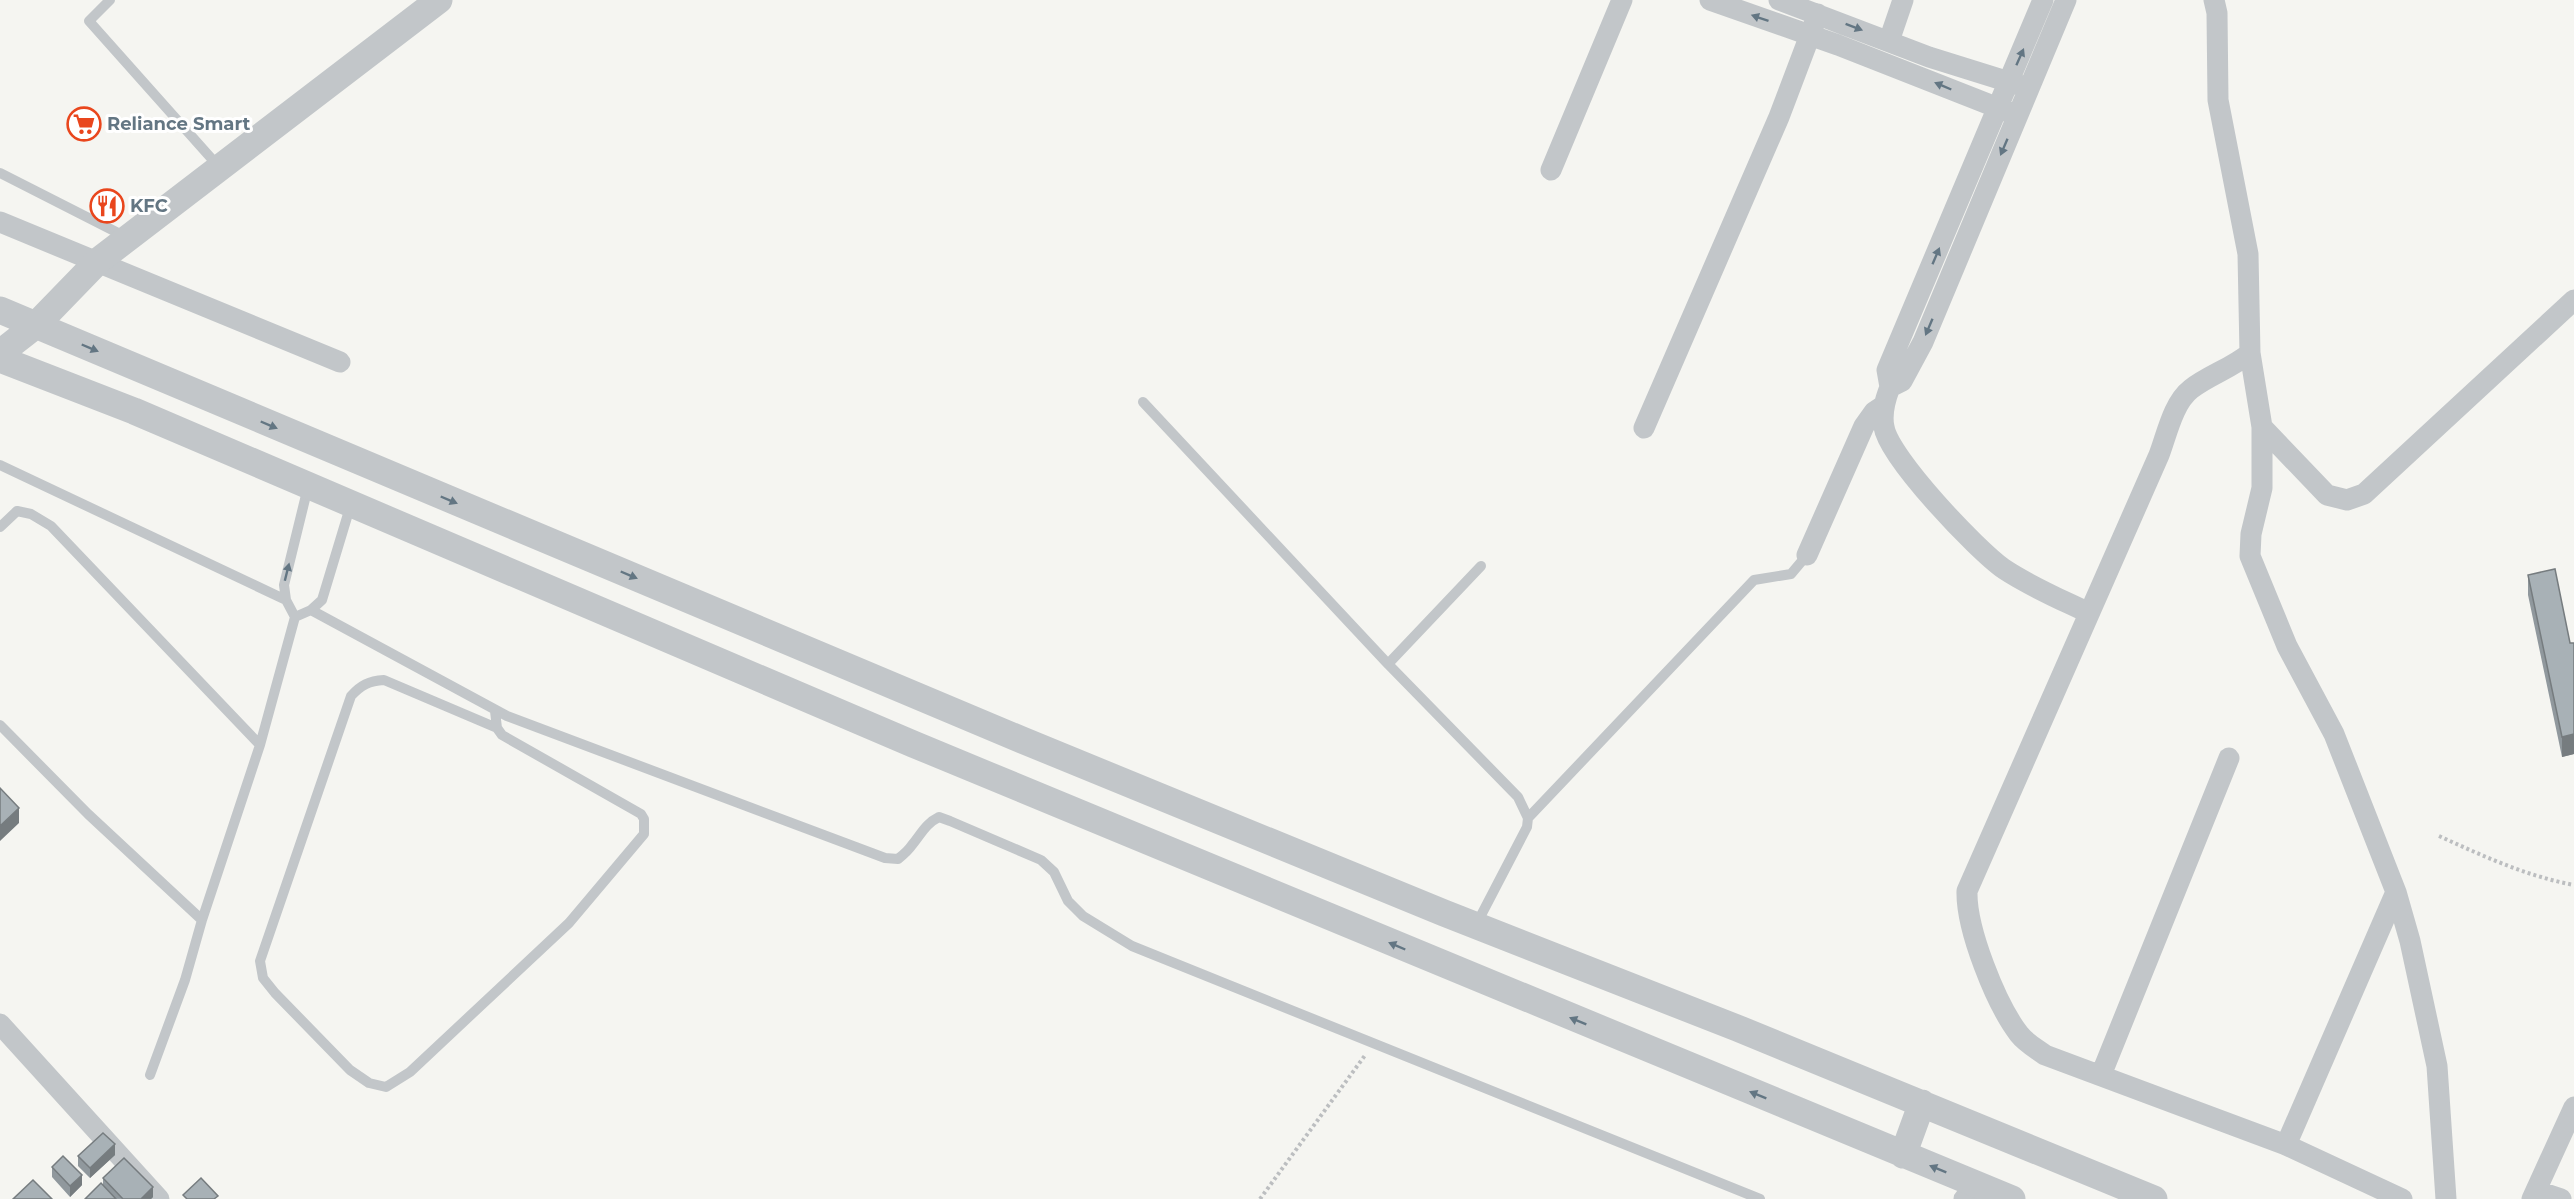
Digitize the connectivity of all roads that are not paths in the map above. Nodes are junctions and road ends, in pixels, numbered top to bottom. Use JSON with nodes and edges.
{"nodes":[{"id":1,"x":110,"y":0,"type":"edge"},
{"id":2,"x":439,"y":0,"type":"edge"},
{"id":3,"x":1622,"y":0,"type":"edge"},
{"id":4,"x":1710,"y":0,"type":"edge"},
{"id":5,"x":1903,"y":0,"type":"edge"},
{"id":6,"x":2043,"y":0,"type":"edge"},
{"id":7,"x":2066,"y":0,"type":"edge"},
{"id":8,"x":2214,"y":0,"type":"edge"},
{"id":9,"x":1792,"y":2,"type":"edge"},
{"id":10,"x":1818,"y":14,"type":"junction"},
{"id":11,"x":1799,"y":32,"type":"junction"},
{"id":12,"x":1889,"y":41,"type":"junction"},
{"id":13,"x":2018,"y":85,"type":"junction"},
{"id":14,"x":2008,"y":112,"type":"junction"},
{"id":15,"x":220,"y":168,"type":"junction"},
{"id":16,"x":1551,"y":170,"type":"dead end"},
{"id":17,"x":0,"y":173,"type":"edge"},
{"id":18,"x":0,"y":222,"type":"edge"},
{"id":19,"x":128,"y":238,"type":"junction"},
{"id":20,"x":98,"y":261,"type":"junction"},
{"id":21,"x":2574,"y":300,"type":"edge"},
{"id":22,"x":0,"y":310,"type":"edge"},
{"id":23,"x":36,"y":325,"type":"junction"},
{"id":24,"x":0,"y":353,"type":"edge"},
{"id":25,"x":2250,"y":353,"type":"junction"},
{"id":26,"x":0,"y":359,"type":"edge"},
{"id":27,"x":340,"y":362,"type":"dead end"},
{"id":28,"x":1886,"y":397,"type":"junction"},
{"id":29,"x":1143,"y":402,"type":"dead end"},
{"id":30,"x":2262,"y":427,"type":"junction"},
{"id":31,"x":1644,"y":428,"type":"dead end"},
{"id":32,"x":0,"y":465,"type":"edge"},
{"id":33,"x":308,"y":486,"type":"junction"},
{"id":34,"x":351,"y":504,"type":"junction"},
{"id":35,"x":0,"y":526,"type":"edge"},
{"id":36,"x":1807,"y":555,"type":"joint"},
{"id":37,"x":1481,"y":566,"type":"dead end"},
{"id":38,"x":286,"y":600,"type":"junction"},
{"id":39,"x":311,"y":610,"type":"junction"},
{"id":40,"x":2089,"y":613,"type":"junction"},
{"id":41,"x":295,"y":616,"type":"junction"},
{"id":42,"x":1388,"y":664,"type":"junction"},
{"id":43,"x":495,"y":711,"type":"junction"},
{"id":44,"x":0,"y":725,"type":"edge"},
{"id":45,"x":496,"y":728,"type":"junction"},
{"id":46,"x":260,"y":745,"type":"junction"},
{"id":47,"x":2229,"y":758,"type":"dead end"},
{"id":48,"x":1528,"y":818,"type":"junction"},
{"id":49,"x":2396,"y":892,"type":"junction"},
{"id":50,"x":202,"y":920,"type":"junction"},
{"id":51,"x":1475,"y":926,"type":"junction"},
{"id":52,"x":0,"y":1024,"type":"edge"},
{"id":53,"x":150,"y":1075,"type":"dead end"},
{"id":54,"x":2101,"y":1075,"type":"junction"},
{"id":55,"x":1922,"y":1103,"type":"junction"},
{"id":56,"x":2574,"y":1107,"type":"edge"},
{"id":57,"x":2286,"y":1145,"type":"junction"},
{"id":58,"x":1903,"y":1155,"type":"junction"},
{"id":59,"x":124,"y":1162,"type":"junction"},
{"id":60,"x":109,"y":1177,"type":"edge"},
{"id":61,"x":1971,"y":1192,"type":"edge"},
{"id":62,"x":2534,"y":1195,"type":"edge"},
{"id":63,"x":159,"y":1199,"type":"edge"},
{"id":64,"x":1760,"y":1199,"type":"edge"},
{"id":65,"x":2012,"y":1199,"type":"edge"},
{"id":66,"x":2154,"y":1199,"type":"edge"},
{"id":67,"x":2402,"y":1199,"type":"edge"},
{"id":68,"x":2446,"y":1199,"type":"edge"},
{"id":69,"x":2561,"y":1199,"type":"edge"}],
"edges":[{"from":1,"to":15,"type":"lane"},
{"from":2,"to":15,"type":"street"},
{"from":3,"to":16,"type":"street"},
{"from":11,"to":4,"type":"street","one_way":true},
{"from":5,"to":12,"type":"street"},
{"from":13,"to":6,"type":"street","one_way":true},
{"from":7,"to":13,"type":"street"},
{"from":8,"to":25,"type":"street"},
{"from":9,"to":10,"type":"street"},
{"from":9,"to":11,"type":"street"},
{"from":10,"to":11,"type":"street"},
{"from":10,"to":12,"type":"street","one_way":true},
{"from":14,"to":11,"type":"street","one_way":true},
{"from":11,"to":31,"type":"street"},
{"from":12,"to":13,"type":"street"},
{"from":13,"to":14,"type":"street"},
{"from":14,"to":28,"type":"street"},
{"from":15,"to":19,"type":"street"},
{"from":17,"to":19,"type":"lane"},
{"from":18,"to":20,"type":"street"},
{"from":19,"to":20,"type":"street"},
{"from":20,"to":23,"type":"street"},
{"from":20,"to":27,"type":"street"},
{"from":21,"to":30,"type":"street"},
{"from":22,"to":23,"type":"street"},
{"from":23,"to":24,"type":"street"},
{"from":23,"to":51,"type":"street","one_way":true},
{"from":25,"to":30,"type":"street"},
{"from":25,"to":40,"type":"street"},
{"from":26,"to":33,"type":"street"},
{"from":28,"to":36,"type":"street"},
{"from":28,"to":40,"type":"street"},
{"from":29,"to":42,"type":"lane"},
{"from":30,"to":49,"type":"street"},
{"from":32,"to":38,"type":"lane"},
{"from":33,"to":34,"type":"street"},
{"from":38,"to":33,"type":"lane","one_way":true},
{"from":34,"to":39,"type":"lane"},
{"from":58,"to":34,"type":"street","one_way":true},
{"from":35,"to":46,"type":"lane"},
{"from":36,"to":48,"type":"lane"},
{"from":37,"to":42,"type":"lane"},
{"from":38,"to":41,"type":"lane"},
{"from":39,"to":41,"type":"lane"},
{"from":39,"to":43,"type":"lane"},
{"from":40,"to":54,"type":"street"},
{"from":41,"to":46,"type":"lane"},
{"from":42,"to":48,"type":"lane"},
{"from":43,"to":45,"type":"lane"},
{"from":43,"to":64,"type":"lane"},
{"from":44,"to":50,"type":"lane"},
{"from":45,"to":45,"type":"lane"},
{"from":46,"to":50,"type":"lane"},
{"from":47,"to":54,"type":"street"},
{"from":48,"to":51,"type":"lane"},
{"from":49,"to":57,"type":"street"},
{"from":49,"to":68,"type":"street"},
{"from":50,"to":53,"type":"lane"},
{"from":51,"to":55,"type":"street"},
{"from":52,"to":59,"type":"street"},
{"from":54,"to":57,"type":"street"},
{"from":55,"to":58,"type":"street"},
{"from":55,"to":66,"type":"street"},
{"from":56,"to":62,"type":"street"},
{"from":57,"to":67,"type":"street"},
{"from":61,"to":58,"type":"street","one_way":true},
{"from":59,"to":60,"type":"street"},
{"from":59,"to":63,"type":"street"},
{"from":61,"to":65,"type":"street"},
{"from":62,"to":69,"type":"street"}]}
